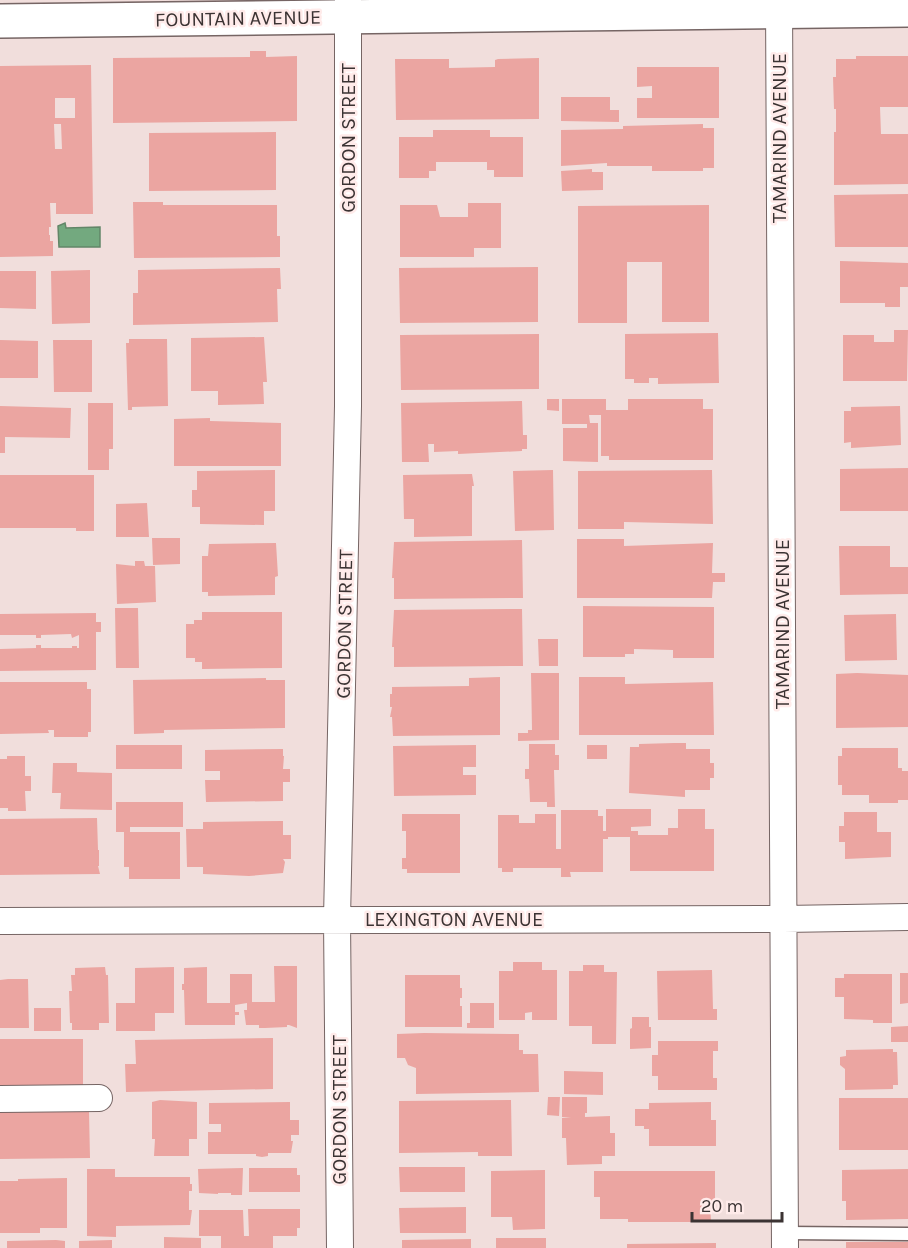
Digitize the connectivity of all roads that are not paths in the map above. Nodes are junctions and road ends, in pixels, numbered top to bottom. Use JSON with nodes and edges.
{"nodes":[{"id":1,"x":779,"y":5,"type":"edge"},
{"id":2,"x":348,"y":8,"type":"edge"},
{"id":3,"x":908,"y":10,"type":"edge"},
{"id":4,"x":0,"y":21,"type":"edge"},
{"id":5,"x":908,"y":917,"type":"edge"},
{"id":6,"x":337,"y":920,"type":"junction"},
{"id":7,"x":784,"y":920,"type":"junction"},
{"id":8,"x":0,"y":921,"type":"edge"},
{"id":9,"x":99,"y":1098,"type":"dead end"},
{"id":10,"x":0,"y":1099,"type":"edge"},
{"id":11,"x":908,"y":1234,"type":"edge"},
{"id":12,"x":784,"y":1240,"type":"edge"},
{"id":13,"x":340,"y":1248,"type":"edge"}],
"edges":[{"from":1,"to":2,"type":"street","name":"FOUNTAIN AVENUE"},
{"from":1,"to":3,"type":"street","name":"FOUNTAIN AVENUE"},
{"from":1,"to":7,"type":"street","name":"TAMARIND AVENUE"},
{"from":2,"to":4,"type":"street","name":"FOUNTAIN AVENUE"},
{"from":2,"to":6,"type":"street","name":"GORDON STREET"},
{"from":5,"to":7,"type":"street","name":"LEXINGTON AVENUE"},
{"from":6,"to":7,"type":"street","name":"LEXINGTON AVENUE"},
{"from":6,"to":8,"type":"street","name":"LEXINGTON AVENUE"},
{"from":6,"to":13,"type":"street","name":"GORDON STREET"},
{"from":7,"to":12,"type":"street","name":"TAMARIND AVENUE"},
{"from":9,"to":10,"type":"street"},
{"from":11,"to":12,"type":"lane"}]}
